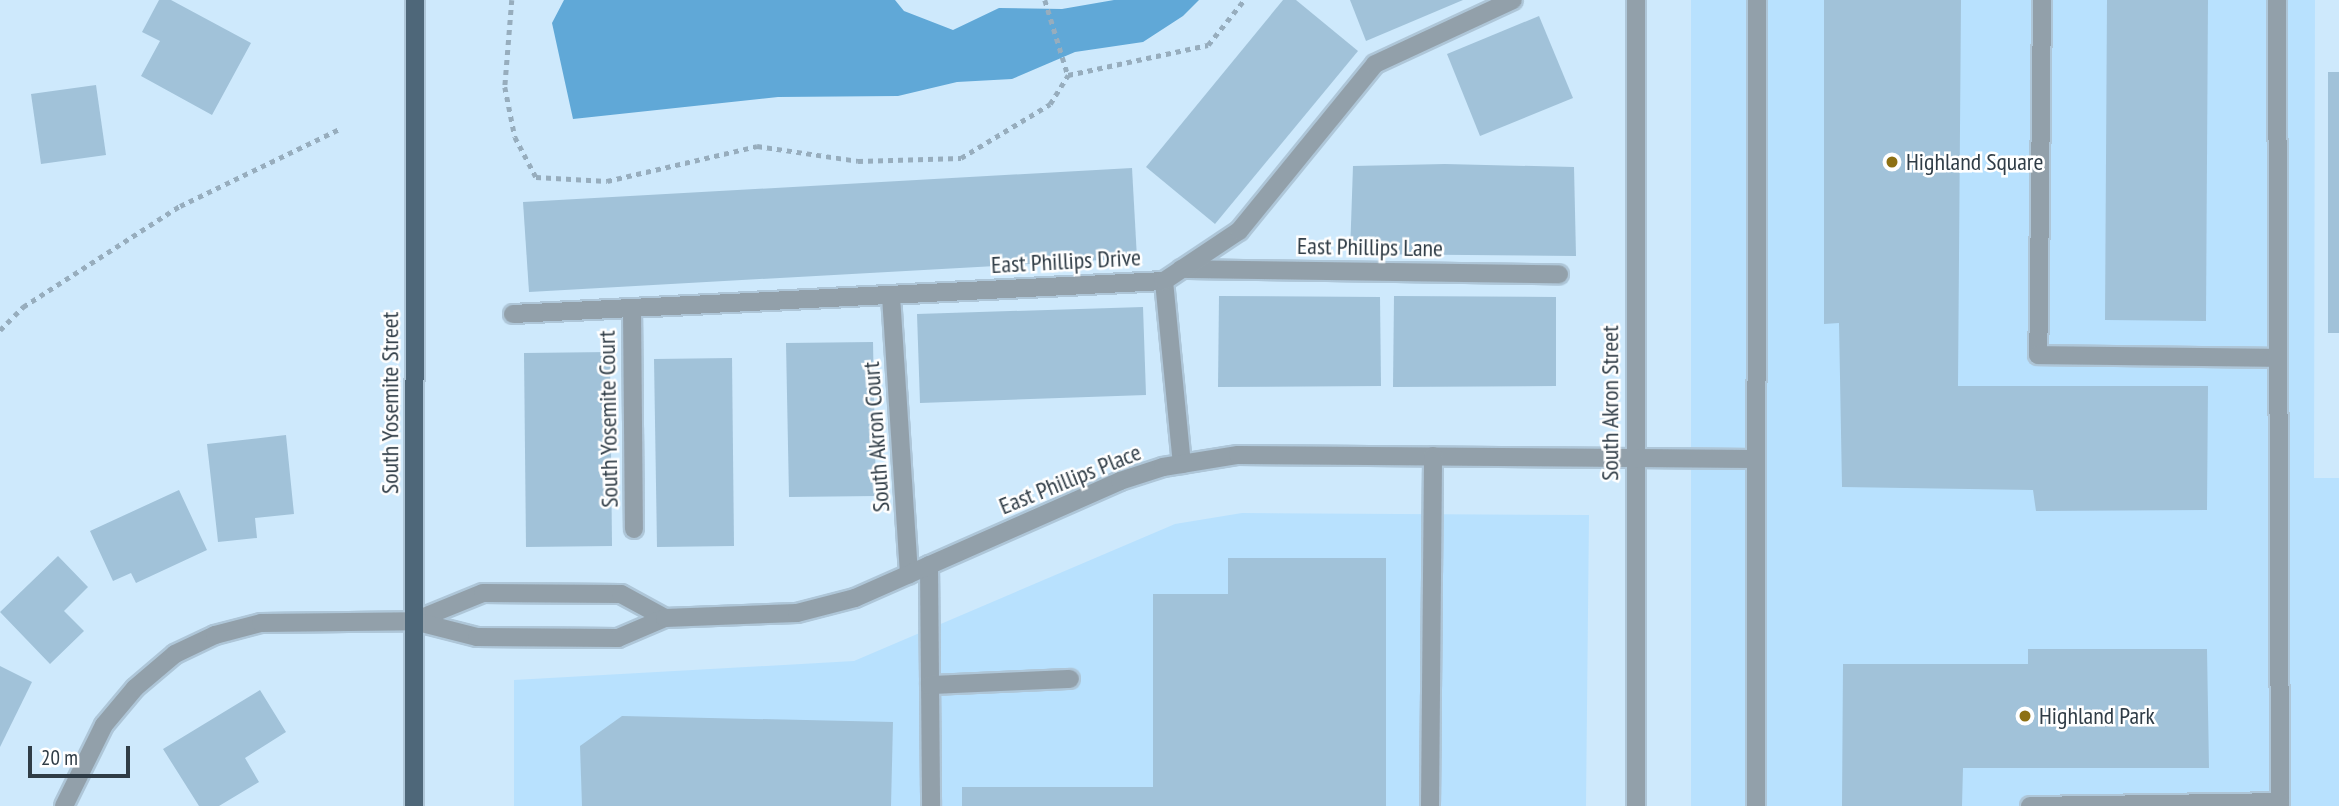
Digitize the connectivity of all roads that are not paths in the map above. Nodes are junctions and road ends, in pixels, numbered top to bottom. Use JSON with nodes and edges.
{"nodes":[{"id":1,"x":415,"y":0,"type":"edge"},
{"id":2,"x":1513,"y":0,"type":"edge"},
{"id":3,"x":1636,"y":0,"type":"edge"},
{"id":4,"x":1757,"y":0,"type":"edge"},
{"id":5,"x":2042,"y":0,"type":"edge"},
{"id":6,"x":2277,"y":0,"type":"edge"},
{"id":7,"x":1181,"y":269,"type":"junction"},
{"id":8,"x":1559,"y":274,"type":"dead end"},
{"id":9,"x":1164,"y":281,"type":"junction"},
{"id":10,"x":891,"y":296,"type":"junction"},
{"id":11,"x":632,"y":309,"type":"junction"},
{"id":12,"x":513,"y":314,"type":"dead end"},
{"id":13,"x":2278,"y":358,"type":"junction"},
{"id":14,"x":1433,"y":456,"type":"junction"},
{"id":15,"x":1634,"y":457,"type":"junction"},
{"id":16,"x":1754,"y":459,"type":"junction"},
{"id":17,"x":1182,"y":464,"type":"junction"},
{"id":18,"x":634,"y":529,"type":"dead end"},
{"id":19,"x":929,"y":565,"type":"junction"},
{"id":20,"x":909,"y":574,"type":"junction"},
{"id":21,"x":665,"y":618,"type":"junction"},
{"id":22,"x":414,"y":621,"type":"junction"},
{"id":23,"x":1070,"y":678,"type":"dead end"},
{"id":24,"x":930,"y":685,"type":"junction"},
{"id":25,"x":2280,"y":804,"type":"edge"},
{"id":26,"x":64,"y":806,"type":"edge"},
{"id":27,"x":414,"y":806,"type":"edge"},
{"id":28,"x":931,"y":806,"type":"edge"},
{"id":29,"x":1430,"y":806,"type":"edge"},
{"id":30,"x":1636,"y":806,"type":"edge"},
{"id":31,"x":1756,"y":806,"type":"edge"},
{"id":32,"x":2030,"y":806,"type":"edge"}],
"edges":[{"from":1,"to":22,"type":"main road","name":"South Yosemite Street"},
{"from":2,"to":7,"type":"street","name":"East Phillips Drive"},
{"from":3,"to":15,"type":"street","name":"South Akron Street"},
{"from":4,"to":16,"type":"street"},
{"from":5,"to":13,"type":"street"},
{"from":6,"to":13,"type":"street"},
{"from":7,"to":8,"type":"street","name":"East Phillips Lane"},
{"from":7,"to":9,"type":"street","name":"East Phillips Drive"},
{"from":9,"to":10,"type":"street","name":"East Phillips Drive"},
{"from":9,"to":17,"type":"street"},
{"from":10,"to":11,"type":"street","name":"East Phillips Drive"},
{"from":10,"to":20,"type":"street","name":"South Akron Court"},
{"from":11,"to":12,"type":"street","name":"East Phillips Drive"},
{"from":11,"to":18,"type":"street","name":"South Yosemite Court"},
{"from":13,"to":25,"type":"street"},
{"from":14,"to":15,"type":"street","name":"East Phillips Place"},
{"from":14,"to":17,"type":"street","name":"East Phillips Place"},
{"from":14,"to":29,"type":"street"},
{"from":15,"to":16,"type":"street","name":"East Phillips Place"},
{"from":15,"to":30,"type":"street","name":"South Akron Street"},
{"from":16,"to":31,"type":"street"},
{"from":17,"to":19,"type":"street","name":"East Phillips Place"},
{"from":19,"to":20,"type":"street","name":"East Phillips Place"},
{"from":19,"to":24,"type":"street"},
{"from":20,"to":21,"type":"street","name":"East Phillips Place"},
{"from":21,"to":22,"type":"street","name":"East Phillips Place"},
{"from":21,"to":22,"type":"street","name":"East Phillips Place"},
{"from":22,"to":26,"type":"street","name":"East Phillips Place"},
{"from":22,"to":27,"type":"main road","name":"South Yosemite Street"},
{"from":23,"to":24,"type":"street"},
{"from":24,"to":28,"type":"street"},
{"from":25,"to":32,"type":"street"}]}
